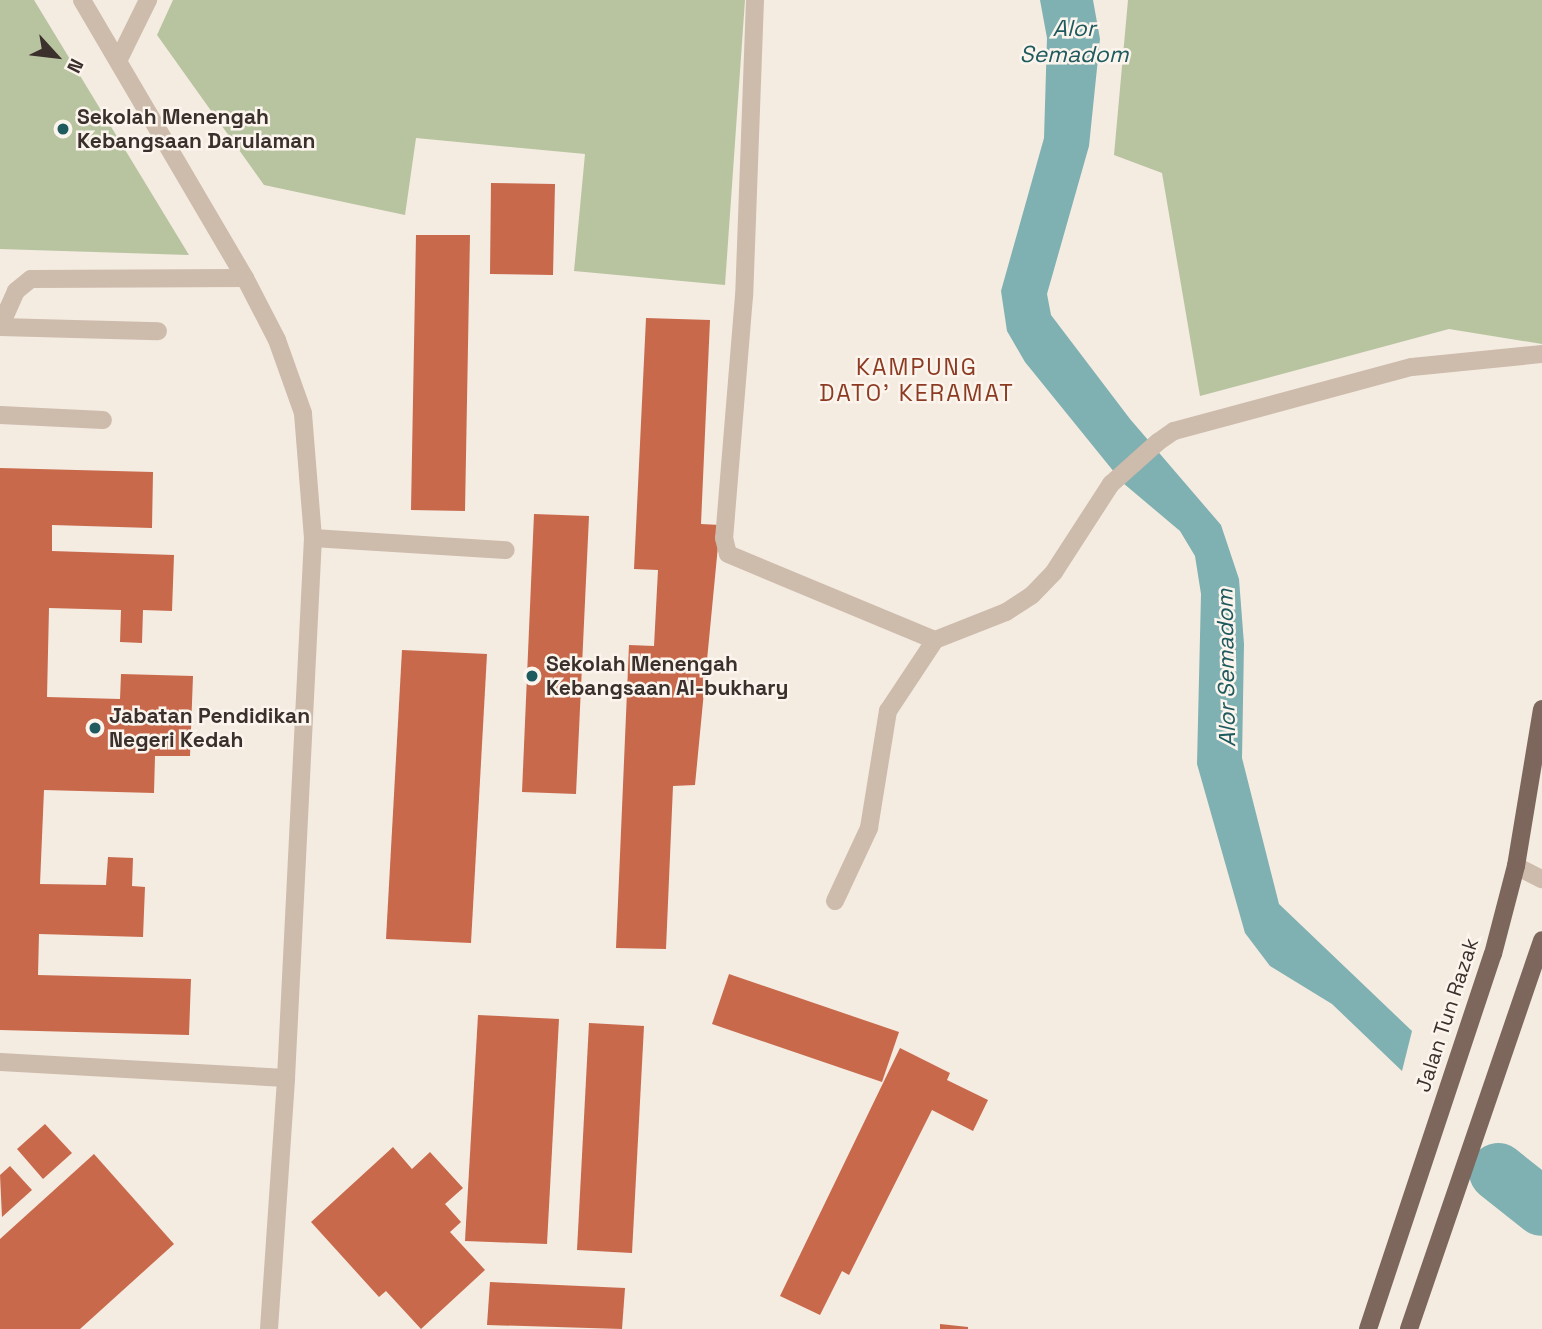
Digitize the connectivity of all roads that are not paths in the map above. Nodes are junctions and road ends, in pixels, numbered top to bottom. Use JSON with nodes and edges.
{"nodes":[{"id":1,"x":82,"y":0,"type":"edge"},
{"id":2,"x":148,"y":0,"type":"edge"},
{"id":3,"x":755,"y":0,"type":"edge"},
{"id":4,"x":119,"y":59,"type":"junction"},
{"id":5,"x":245,"y":278,"type":"junction"},
{"id":6,"x":0,"y":327,"type":"edge"},
{"id":7,"x":158,"y":331,"type":"dead end"},
{"id":8,"x":1542,"y":354,"type":"edge"},
{"id":9,"x":0,"y":415,"type":"edge"},
{"id":10,"x":103,"y":420,"type":"dead end"},
{"id":11,"x":313,"y":538,"type":"junction"},
{"id":12,"x":506,"y":551,"type":"dead end"},
{"id":13,"x":935,"y":640,"type":"junction"},
{"id":14,"x":1542,"y":709,"type":"edge"},
{"id":15,"x":1516,"y":866,"type":"junction"},
{"id":16,"x":1542,"y":879,"type":"edge"},
{"id":17,"x":835,"y":901,"type":"dead end"},
{"id":18,"x":1542,"y":940,"type":"edge"},
{"id":19,"x":0,"y":1062,"type":"edge"},
{"id":20,"x":286,"y":1078,"type":"junction"},
{"id":21,"x":269,"y":1329,"type":"edge"},
{"id":22,"x":1368,"y":1329,"type":"edge"},
{"id":23,"x":1409,"y":1329,"type":"edge"}],
"edges":[{"from":1,"to":4,"type":"street"},
{"from":2,"to":4,"type":"street"},
{"from":3,"to":13,"type":"street"},
{"from":4,"to":5,"type":"street"},
{"from":5,"to":6,"type":"street"},
{"from":5,"to":11,"type":"street"},
{"from":6,"to":7,"type":"street"},
{"from":8,"to":13,"type":"street"},
{"from":9,"to":10,"type":"street"},
{"from":11,"to":12,"type":"street"},
{"from":11,"to":20,"type":"street"},
{"from":13,"to":17,"type":"street"},
{"from":14,"to":15,"type":"main road","name":"Jalan Tun Razak"},
{"from":15,"to":16,"type":"street"},
{"from":15,"to":22,"type":"main road","name":"Jalan Tun Razak"},
{"from":18,"to":23,"type":"main road"},
{"from":19,"to":20,"type":"street"},
{"from":20,"to":21,"type":"street"}]}
